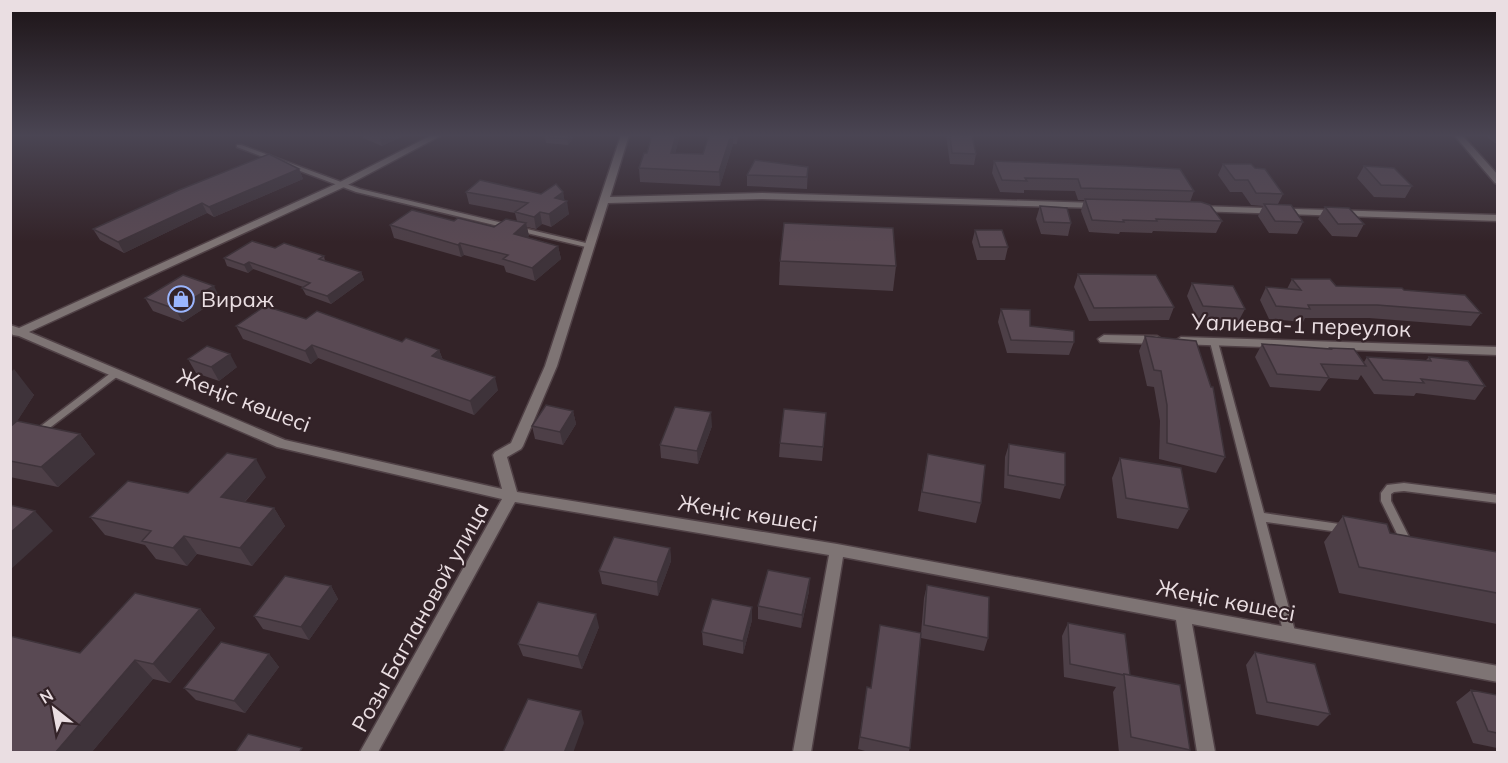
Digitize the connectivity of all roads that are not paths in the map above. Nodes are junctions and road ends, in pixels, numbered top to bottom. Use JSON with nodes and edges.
{"nodes":[{"id":1,"x":303,"y":171,"type":"edge"},
{"id":2,"x":369,"y":171,"type":"edge"},
{"id":3,"x":615,"y":171,"type":"edge"},
{"id":4,"x":341,"y":185,"type":"junction"},
{"id":5,"x":606,"y":200,"type":"junction"},
{"id":6,"x":1106,"y":207,"type":"edge"},
{"id":7,"x":1189,"y":209,"type":"edge"},
{"id":8,"x":1497,"y":218,"type":"edge"},
{"id":9,"x":590,"y":246,"type":"junction"},
{"id":10,"x":13,"y":333,"type":"edge"},
{"id":11,"x":1104,"y":339,"type":"dead end"},
{"id":12,"x":1214,"y":342,"type":"junction"},
{"id":13,"x":1497,"y":351,"type":"edge"},
{"id":14,"x":115,"y":374,"type":"junction"},
{"id":15,"x":30,"y":438,"type":"edge"},
{"id":16,"x":511,"y":496,"type":"junction"},
{"id":17,"x":1497,"y":498,"type":"edge"},
{"id":18,"x":1260,"y":517,"type":"junction"},
{"id":19,"x":1360,"y":531,"type":"edge"},
{"id":20,"x":1404,"y":537,"type":"edge"},
{"id":21,"x":837,"y":550,"type":"junction"},
{"id":22,"x":1183,"y":615,"type":"junction"},
{"id":23,"x":1290,"y":635,"type":"junction"},
{"id":24,"x":1497,"y":674,"type":"edge"},
{"id":25,"x":369,"y":753,"type":"edge"},
{"id":26,"x":802,"y":753,"type":"edge"},
{"id":27,"x":1206,"y":753,"type":"edge"}],
"edges":[{"from":1,"to":4,"type":"lane"},
{"from":2,"to":4,"type":"street"},
{"from":3,"to":5,"type":"street","name":"Розы Баглановой улица"},
{"from":4,"to":9,"type":"lane"},
{"from":4,"to":10,"type":"street"},
{"from":5,"to":6,"type":"street"},
{"from":5,"to":9,"type":"street","name":"Розы Баглановой улица"},
{"from":7,"to":8,"type":"street"},
{"from":9,"to":16,"type":"street","name":"Розы Баглановой улица"},
{"from":10,"to":14,"type":"street","name":"Жеңіс көшесі"},
{"from":11,"to":12,"type":"street","name":"Уалиева-1 переулок"},
{"from":12,"to":13,"type":"street","name":"Уалиева-1 переулок"},
{"from":12,"to":18,"type":"lane"},
{"from":14,"to":15,"type":"lane"},
{"from":14,"to":16,"type":"street","name":"Жеңіс көшесі"},
{"from":16,"to":21,"type":"street","name":"Жеңіс көшесі"},
{"from":16,"to":25,"type":"street","name":"Розы Баглановой улица"},
{"from":17,"to":20,"type":"lane"},
{"from":18,"to":19,"type":"lane"},
{"from":18,"to":23,"type":"lane"},
{"from":21,"to":22,"type":"street","name":"Жеңіс көшесі"},
{"from":21,"to":26,"type":"street"},
{"from":22,"to":23,"type":"street","name":"Жеңіс көшесі"},
{"from":22,"to":27,"type":"street"},
{"from":23,"to":24,"type":"street","name":"Жеңіс көшесі"}]}
